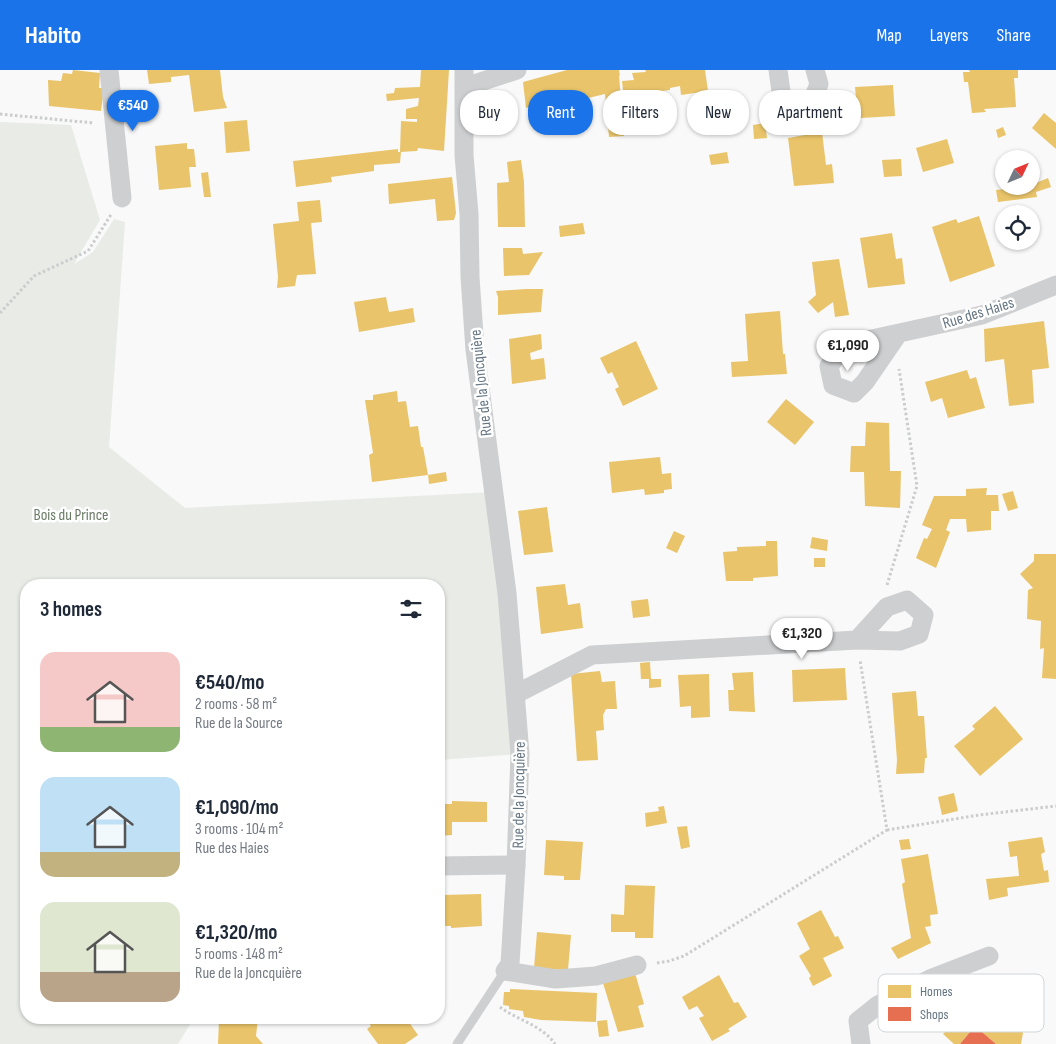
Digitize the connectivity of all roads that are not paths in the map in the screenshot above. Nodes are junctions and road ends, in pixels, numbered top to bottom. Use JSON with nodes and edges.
{"nodes":[{"id":1,"x":109,"y":70,"type":"edge"},
{"id":2,"x":517,"y":70,"type":"edge"},
{"id":3,"x":778,"y":70,"type":"edge"},
{"id":4,"x":815,"y":70,"type":"edge"},
{"id":5,"x":464,"y":79,"type":"edge"},
{"id":6,"x":122,"y":198,"type":"road end"},
{"id":7,"x":1056,"y":285,"type":"edge"},
{"id":8,"x":898,"y":334,"type":"dead end"},
{"id":9,"x":857,"y":640,"type":"junction"},
{"id":10,"x":516,"y":694,"type":"junction"},
{"id":11,"x":516,"y":865,"type":"junction"},
{"id":12,"x":445,"y":866,"type":"edge"},
{"id":13,"x":989,"y":956,"type":"dead end"},
{"id":14,"x":637,"y":965,"type":"road end"},
{"id":15,"x":505,"y":972,"type":"junction"},
{"id":16,"x":942,"y":974,"type":"edge"},
{"id":17,"x":878,"y":1005,"type":"edge"},
{"id":18,"x":457,"y":1044,"type":"edge"},
{"id":19,"x":861,"y":1044,"type":"edge"}],
"edges":[{"from":1,"to":6,"type":"street"},
{"from":2,"to":5,"type":"street"},
{"from":3,"to":4,"type":"street"},
{"from":5,"to":10,"type":"street","name":"Rue de la Joncquière"},
{"from":7,"to":8,"type":"street","name":"Rue des Haies"},
{"from":9,"to":9,"type":"street"},
{"from":9,"to":10,"type":"street"},
{"from":10,"to":11,"type":"street","name":"Rue de la Joncquière"},
{"from":11,"to":12,"type":"street","name":"Rue de la Joncquière"},
{"from":11,"to":15,"type":"street","name":"Rue de la Joncquière"},
{"from":13,"to":16,"type":"street"},
{"from":14,"to":15,"type":"street"},
{"from":15,"to":18,"type":"lane","name":"Rue de la Joncquière"},
{"from":17,"to":19,"type":"street"}]}
